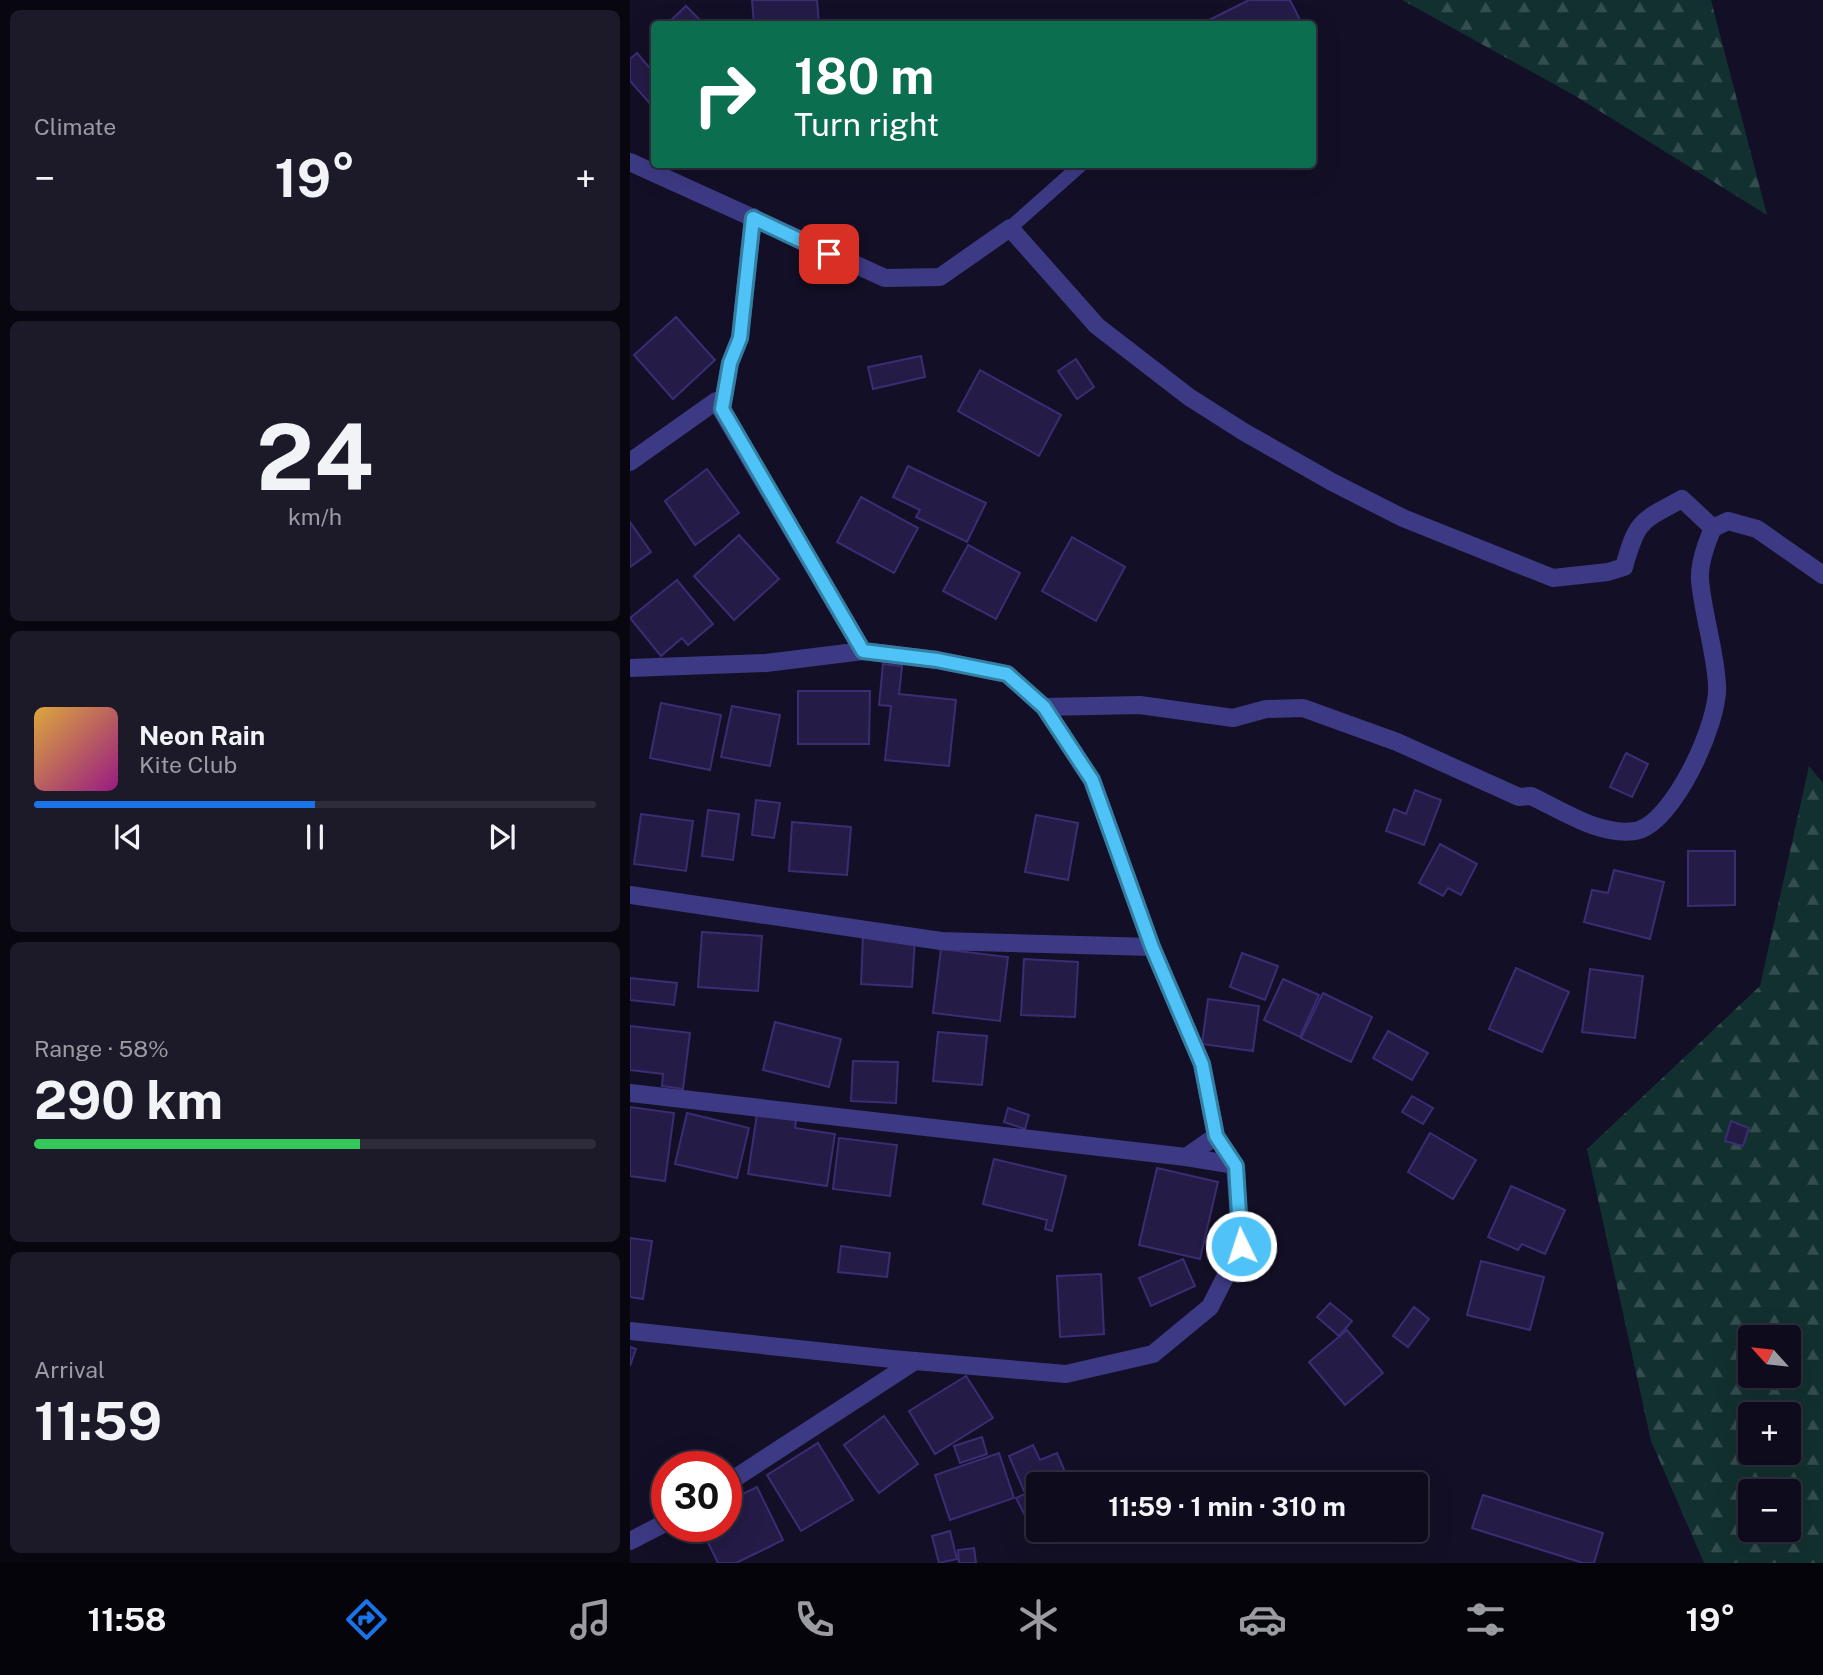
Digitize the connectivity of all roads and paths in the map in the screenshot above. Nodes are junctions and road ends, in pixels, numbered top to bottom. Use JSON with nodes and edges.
{"nodes":[{"id":1,"x":630,"y":162,"type":"edge"},
{"id":2,"x":1078,"y":168,"type":"edge"},
{"id":3,"x":753,"y":218,"type":"junction"},
{"id":4,"x":1010,"y":228,"type":"junction"},
{"id":5,"x":722,"y":409,"type":"junction"},
{"id":6,"x":630,"y":462,"type":"edge"},
{"id":7,"x":1713,"y":528,"type":"junction"},
{"id":8,"x":1823,"y":575,"type":"edge"},
{"id":9,"x":863,"y":651,"type":"junction"},
{"id":10,"x":630,"y":668,"type":"edge"},
{"id":11,"x":1044,"y":707,"type":"junction"},
{"id":12,"x":630,"y":895,"type":"edge"},
{"id":13,"x":1152,"y":947,"type":"junction"},
{"id":14,"x":630,"y":1093,"type":"edge"},
{"id":15,"x":1216,"y":1136,"type":"junction"},
{"id":16,"x":1186,"y":1157,"type":"junction"},
{"id":17,"x":1236,"y":1166,"type":"junction"},
{"id":18,"x":630,"y":1331,"type":"edge"},
{"id":19,"x":915,"y":1361,"type":"junction"},
{"id":20,"x":742,"y":1475,"type":"edge"},
{"id":21,"x":651,"y":1530,"type":"edge"},
{"id":22,"x":630,"y":1541,"type":"edge"}],
"edges":[{"from":1,"to":3,"type":"street"},
{"from":2,"to":4,"type":"lane"},
{"from":3,"to":4,"type":"street"},
{"from":3,"to":5,"type":"street"},
{"from":4,"to":7,"type":"street"},
{"from":5,"to":6,"type":"street"},
{"from":5,"to":9,"type":"street"},
{"from":7,"to":8,"type":"street"},
{"from":7,"to":11,"type":"street"},
{"from":9,"to":10,"type":"street"},
{"from":9,"to":11,"type":"street"},
{"from":11,"to":13,"type":"street"},
{"from":12,"to":13,"type":"street"},
{"from":13,"to":15,"type":"street"},
{"from":14,"to":16,"type":"street"},
{"from":15,"to":16,"type":"street"},
{"from":15,"to":17,"type":"street"},
{"from":16,"to":17,"type":"street"},
{"from":17,"to":19,"type":"street"},
{"from":18,"to":19,"type":"street"},
{"from":19,"to":20,"type":"street"},
{"from":21,"to":22,"type":"street"}]}
